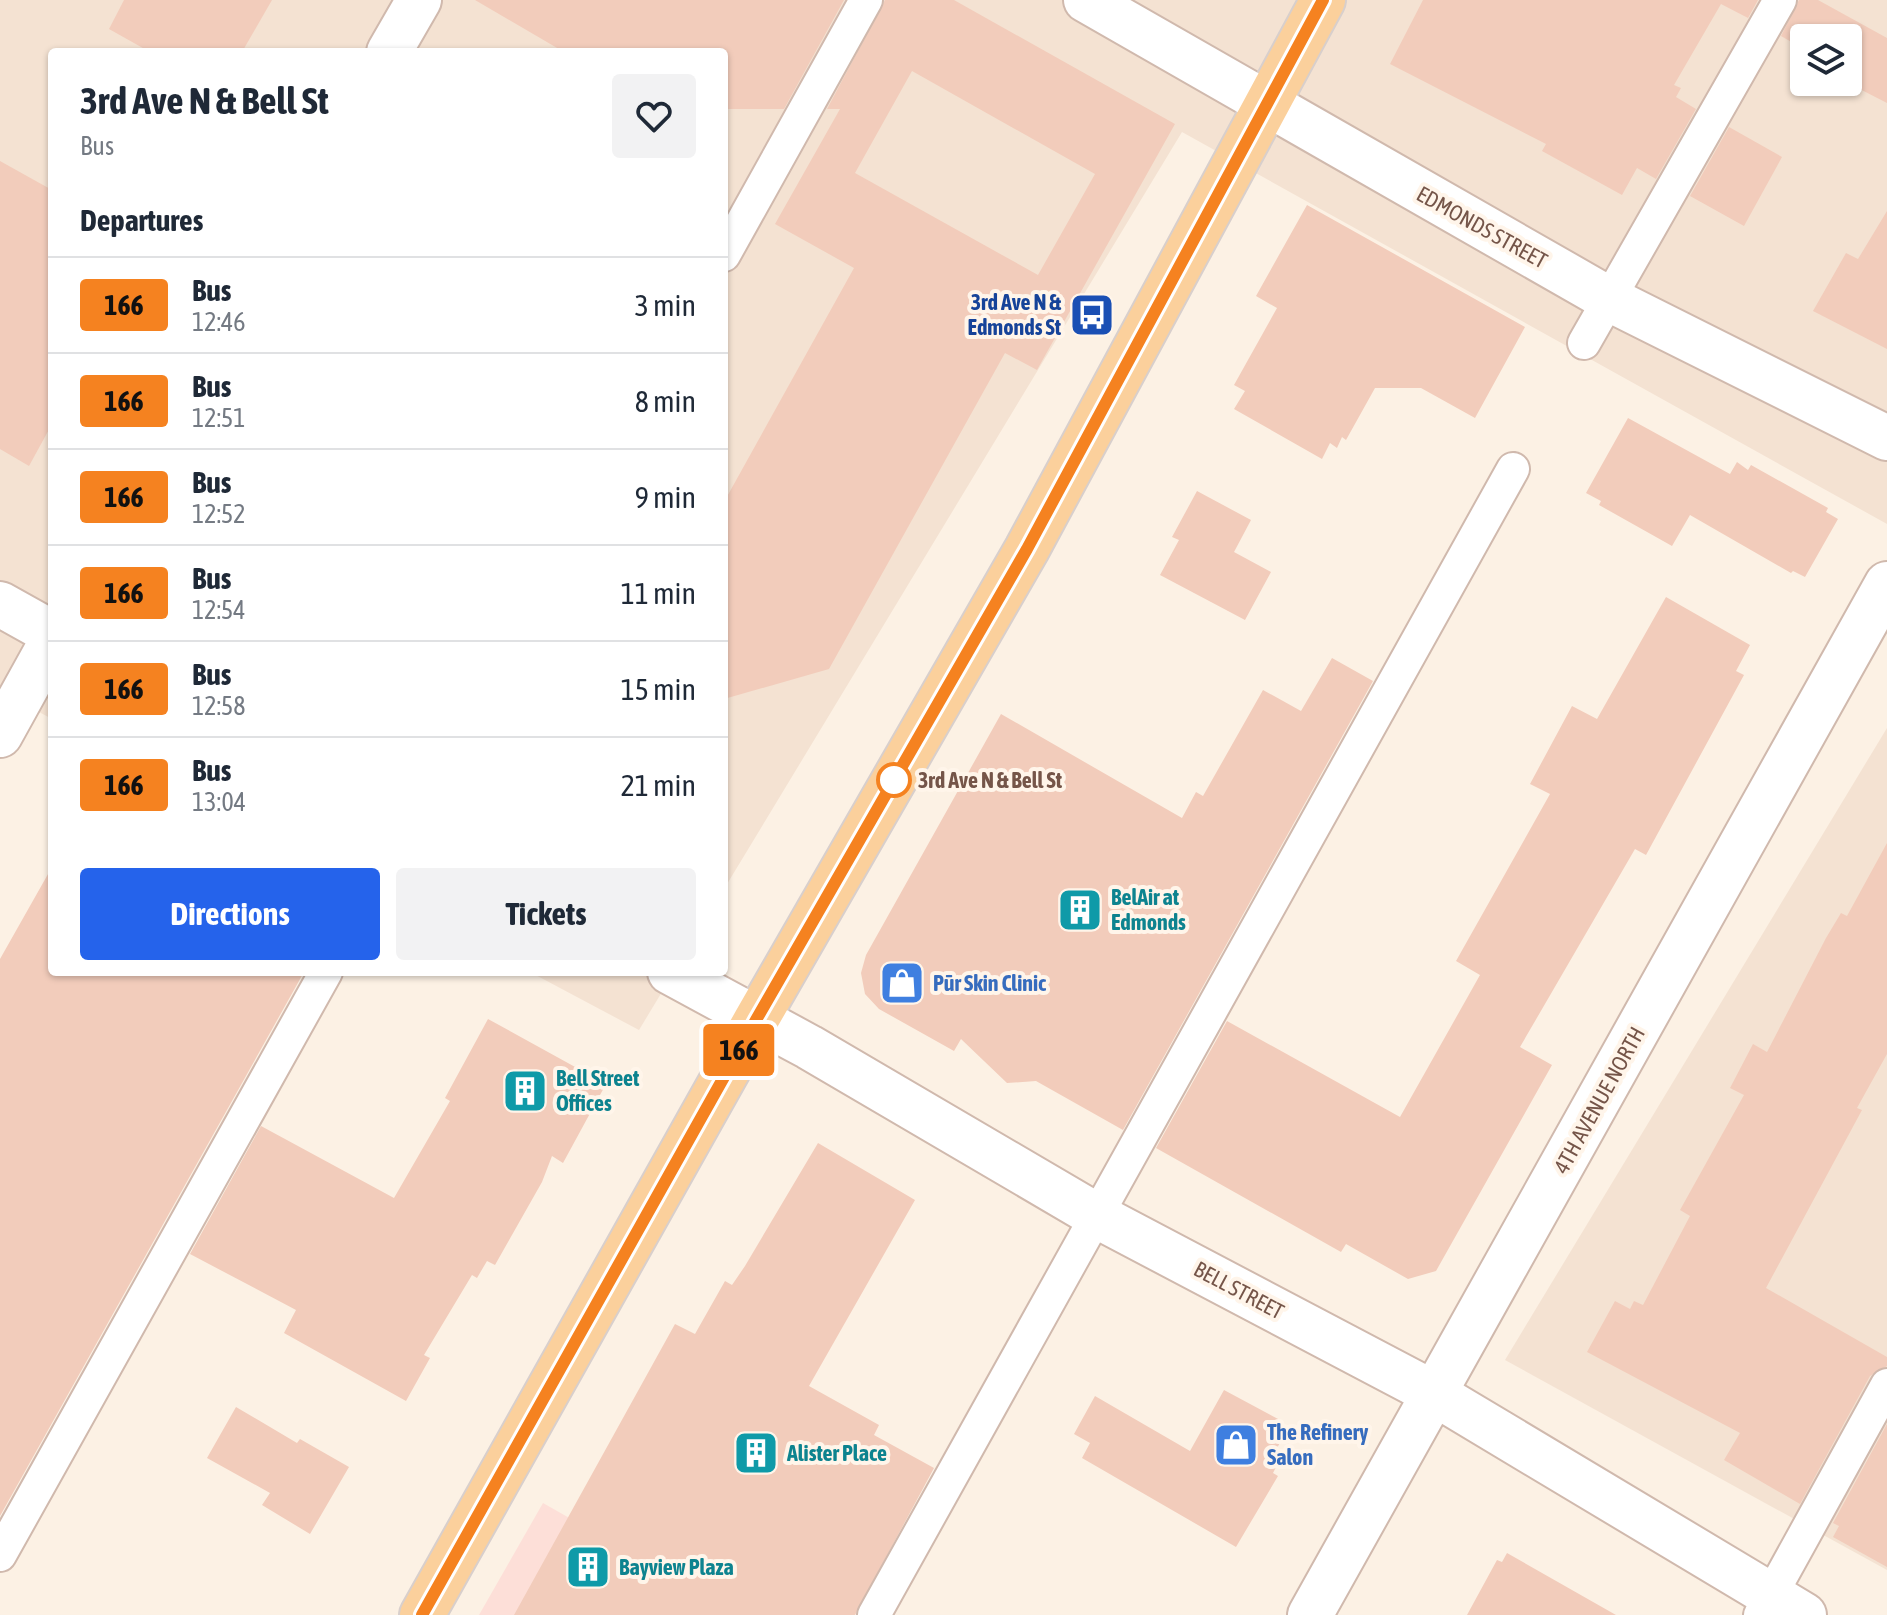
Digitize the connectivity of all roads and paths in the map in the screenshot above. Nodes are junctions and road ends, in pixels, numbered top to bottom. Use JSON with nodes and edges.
{"nodes":[{"id":1,"x":419,"y":0,"type":"edge"},
{"id":2,"x":866,"y":0,"type":"edge"},
{"id":3,"x":1086,"y":0,"type":"edge"},
{"id":4,"x":1323,"y":0,"type":"edge"},
{"id":5,"x":1780,"y":0,"type":"edge"},
{"id":6,"x":391,"y":48,"type":"edge"},
{"id":7,"x":1265,"y":105,"type":"junction"},
{"id":8,"x":728,"y":248,"type":"edge"},
{"id":9,"x":1607,"y":298,"type":"junction"},
{"id":10,"x":1584,"y":343,"type":"dead end"},
{"id":11,"x":1887,"y":438,"type":"edge"},
{"id":12,"x":1513,"y":469,"type":"dead end"},
{"id":13,"x":1887,"y":584,"type":"edge"},
{"id":14,"x":0,"y":604,"type":"edge"},
{"id":15,"x":48,"y":631,"type":"edge"},
{"id":16,"x":48,"y":648,"type":"edge"},
{"id":17,"x":0,"y":735,"type":"edge"},
{"id":18,"x":324,"y":976,"type":"edge"},
{"id":19,"x":677,"y":976,"type":"edge"},
{"id":20,"x":756,"y":1020,"type":"junction"},
{"id":21,"x":1099,"y":1217,"type":"junction"},
{"id":22,"x":1887,"y":1385,"type":"edge"},
{"id":23,"x":1435,"y":1394,"type":"junction"},
{"id":24,"x":0,"y":1555,"type":"edge"},
{"id":25,"x":1778,"y":1609,"type":"edge"},
{"id":26,"x":422,"y":1615,"type":"edge"},
{"id":27,"x":874,"y":1615,"type":"edge"},
{"id":28,"x":1310,"y":1615,"type":"edge"}],
"edges":[{"from":1,"to":6,"type":"street"},
{"from":2,"to":8,"type":"lane"},
{"from":3,"to":7,"type":"street","name":"EDMONDS STREET"},
{"from":4,"to":7,"type":"main road"},
{"from":5,"to":9,"type":"lane"},
{"from":7,"to":9,"type":"street","name":"EDMONDS STREET"},
{"from":7,"to":20,"type":"main road"},
{"from":9,"to":10,"type":"lane"},
{"from":9,"to":11,"type":"street","name":"EDMONDS STREET"},
{"from":12,"to":21,"type":"lane"},
{"from":13,"to":23,"type":"street","name":"4TH AVENUE NORTH"},
{"from":14,"to":15,"type":"street"},
{"from":16,"to":17,"type":"street"},
{"from":18,"to":24,"type":"lane"},
{"from":19,"to":20,"type":"street","name":"BELL STREET"},
{"from":20,"to":21,"type":"street","name":"BELL STREET"},
{"from":20,"to":26,"type":"main road"},
{"from":21,"to":23,"type":"street","name":"BELL STREET"},
{"from":21,"to":27,"type":"lane"},
{"from":22,"to":25,"type":"lane"},
{"from":23,"to":25,"type":"street","name":"BELL STREET"},
{"from":23,"to":28,"type":"street","name":"4TH AVENUE NORTH"}]}
